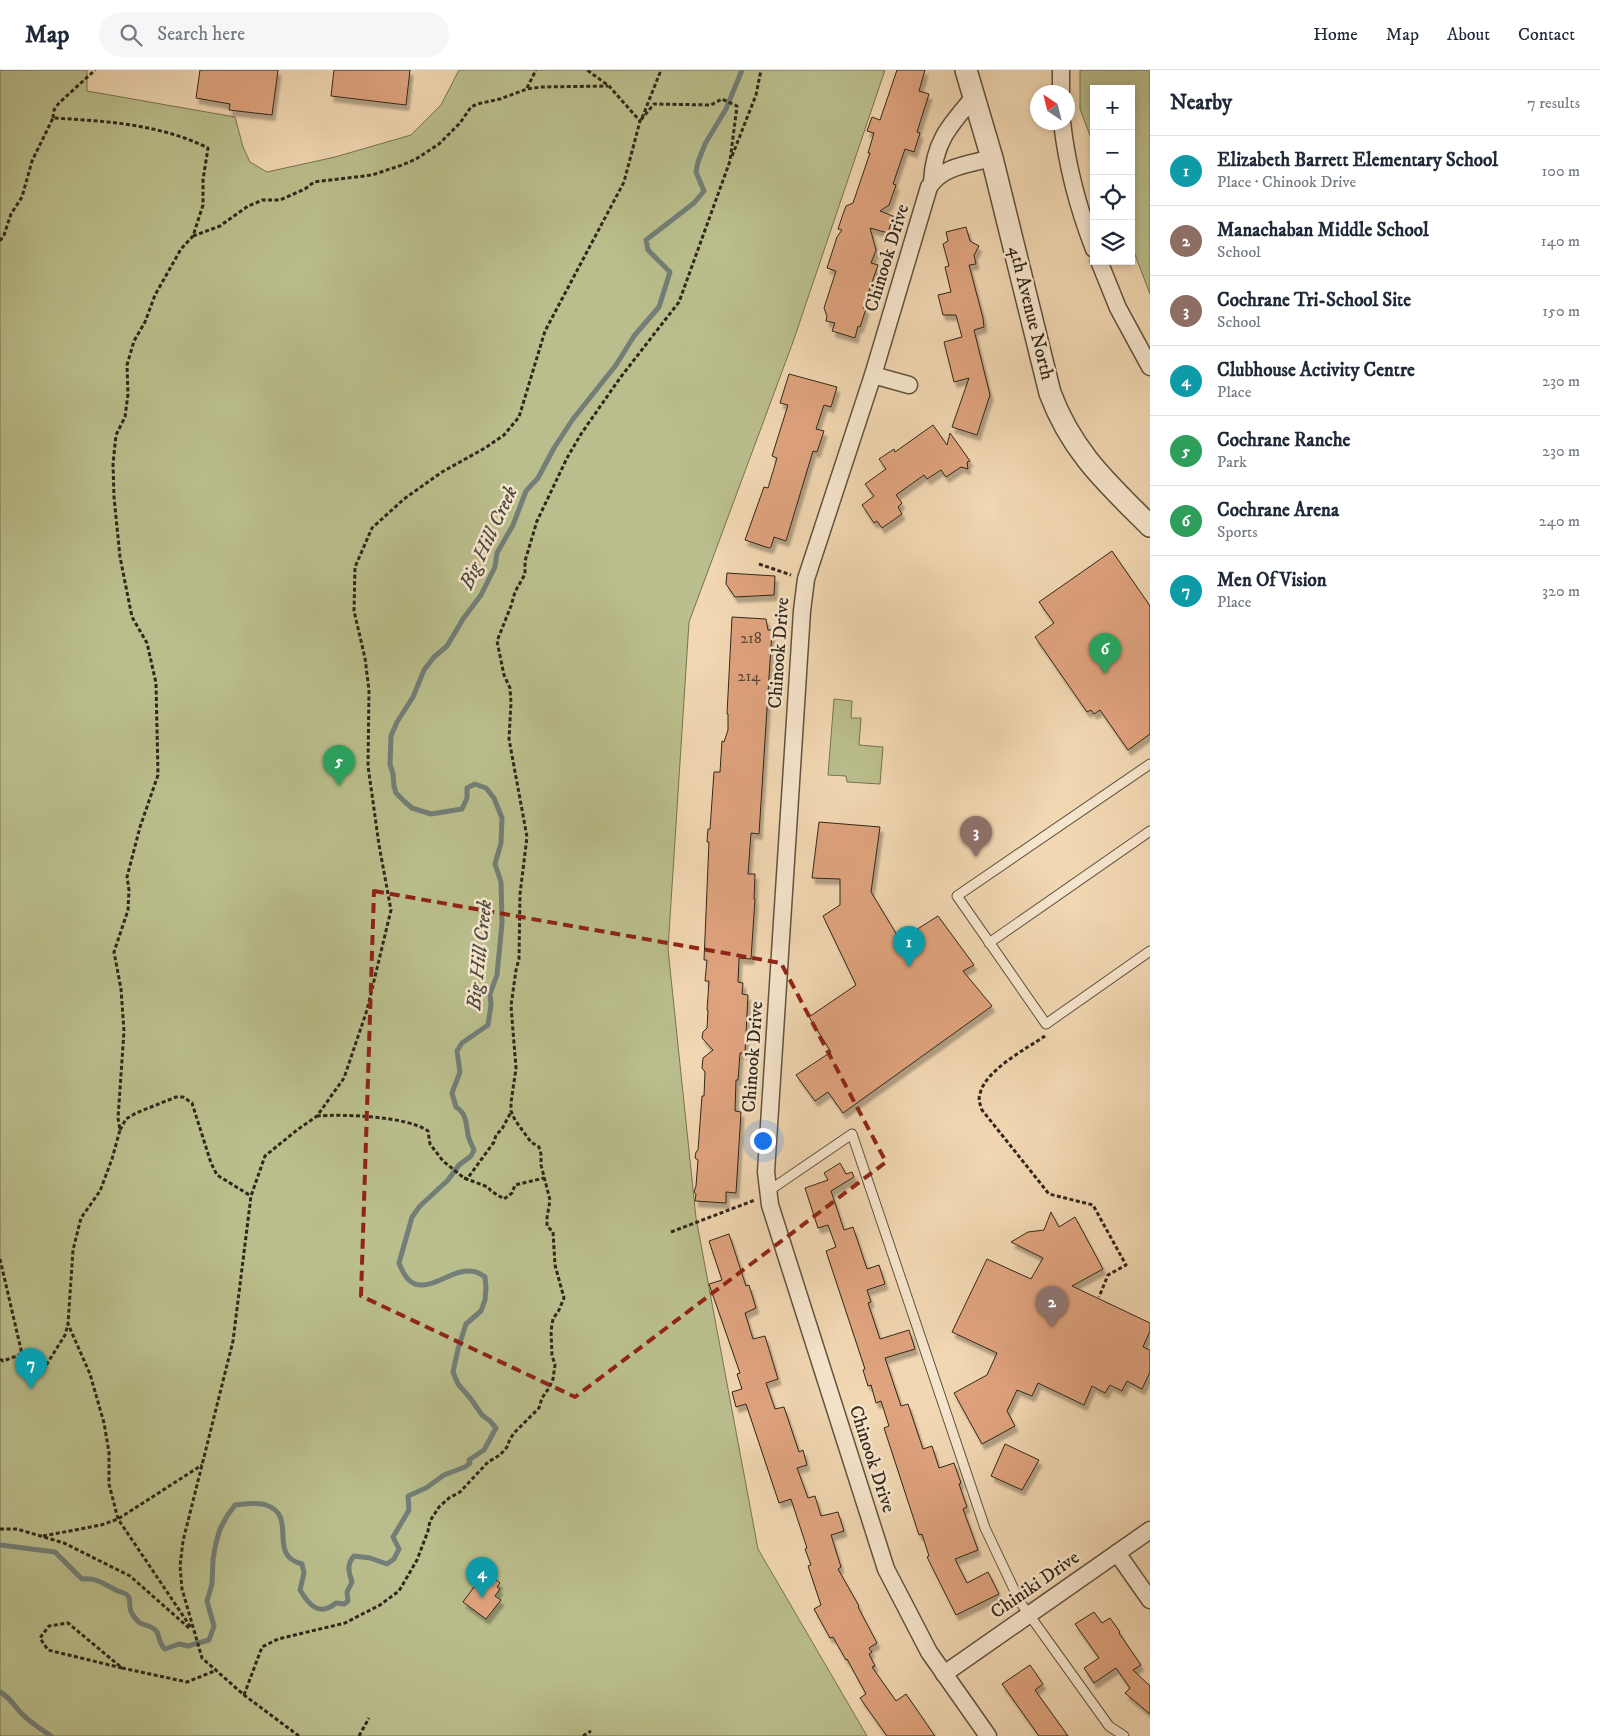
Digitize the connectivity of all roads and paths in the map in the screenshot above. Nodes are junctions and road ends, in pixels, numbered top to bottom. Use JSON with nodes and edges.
{"nodes":[{"id":1,"x":95,"y":70,"type":"edge"},
{"id":2,"x":536,"y":70,"type":"edge"},
{"id":3,"x":587,"y":70,"type":"edge"},
{"id":4,"x":662,"y":70,"type":"edge"},
{"id":5,"x":761,"y":70,"type":"edge"},
{"id":6,"x":966,"y":70,"type":"edge"},
{"id":7,"x":1061,"y":70,"type":"edge"},
{"id":8,"x":1061,"y":85,"type":"edge"},
{"id":9,"x":609,"y":86,"type":"junction"},
{"id":10,"x":527,"y":89,"type":"junction"},
{"id":11,"x":974,"y":97,"type":"junction"},
{"id":12,"x":53,"y":118,"type":"junction"},
{"id":13,"x":640,"y":121,"type":"junction"},
{"id":14,"x":1063,"y":130,"type":"edge"},
{"id":15,"x":992,"y":158,"type":"junction"},
{"id":16,"x":730,"y":161,"type":"junction"},
{"id":17,"x":932,"y":182,"type":"junction"},
{"id":18,"x":193,"y":236,"type":"junction"},
{"id":19,"x":1090,"y":236,"type":"edge"},
{"id":20,"x":0,"y":241,"type":"edge"},
{"id":21,"x":1101,"y":265,"type":"edge"},
{"id":22,"x":1150,"y":367,"type":"edge"},
{"id":23,"x":873,"y":375,"type":"junction"},
{"id":24,"x":909,"y":385,"type":"dead end"},
{"id":25,"x":1150,"y":526,"type":"edge"},
{"id":26,"x":759,"y":564,"type":"dead end"},
{"id":27,"x":794,"y":576,"type":"dead end"},
{"id":28,"x":1150,"y":764,"type":"edge"},
{"id":29,"x":1150,"y":831,"type":"edge"},
{"id":30,"x":989,"y":943,"type":"junction"},
{"id":31,"x":1150,"y":951,"type":"edge"},
{"id":32,"x":1048,"y":1034,"type":"dead end"},
{"id":33,"x":511,"y":1111,"type":"junction"},
{"id":34,"x":317,"y":1116,"type":"junction"},
{"id":35,"x":120,"y":1130,"type":"junction"},
{"id":36,"x":464,"y":1178,"type":"junction"},
{"id":37,"x":544,"y":1178,"type":"junction"},
{"id":38,"x":251,"y":1196,"type":"junction"},
{"id":39,"x":761,"y":1196,"type":"junction"},
{"id":40,"x":671,"y":1232,"type":"dead end"},
{"id":41,"x":0,"y":1259,"type":"edge"},
{"id":42,"x":1099,"y":1297,"type":"dead end"},
{"id":43,"x":68,"y":1324,"type":"junction"},
{"id":44,"x":22,"y":1354,"type":"junction"},
{"id":45,"x":0,"y":1359,"type":"edge"},
{"id":46,"x":202,"y":1464,"type":"junction"},
{"id":47,"x":118,"y":1519,"type":"junction"},
{"id":48,"x":0,"y":1530,"type":"edge"},
{"id":49,"x":1150,"y":1530,"type":"edge"},
{"id":50,"x":43,"y":1536,"type":"junction"},
{"id":51,"x":1117,"y":1553,"type":"junction"},
{"id":52,"x":1150,"y":1600,"type":"edge"},
{"id":53,"x":1028,"y":1614,"type":"junction"},
{"id":54,"x":193,"y":1632,"type":"junction"},
{"id":55,"x":122,"y":1668,"type":"junction"},
{"id":56,"x":217,"y":1670,"type":"junction"},
{"id":57,"x":944,"y":1674,"type":"junction"},
{"id":58,"x":244,"y":1695,"type":"junction"},
{"id":59,"x":369,"y":1718,"type":"dead end"},
{"id":60,"x":591,"y":1731,"type":"dead end"},
{"id":61,"x":299,"y":1736,"type":"edge"},
{"id":62,"x":359,"y":1736,"type":"edge"},
{"id":63,"x":583,"y":1736,"type":"edge"},
{"id":64,"x":988,"y":1736,"type":"edge"},
{"id":65,"x":1124,"y":1736,"type":"edge"}],
"edges":[{"from":1,"to":12,"type":"path"},
{"from":2,"to":10,"type":"path"},
{"from":3,"to":9,"type":"path"},
{"from":4,"to":13,"type":"path"},
{"from":5,"to":16,"type":"path"},
{"from":6,"to":11,"type":"street","name":"4th Avenue North"},
{"from":7,"to":8,"type":"street"},
{"from":9,"to":10,"type":"path"},
{"from":9,"to":13,"type":"path"},
{"from":10,"to":18,"type":"path"},
{"from":11,"to":15,"type":"street","name":"4th Avenue North"},
{"from":11,"to":17,"type":"street","name":"Chinook Drive"},
{"from":12,"to":18,"type":"path"},
{"from":12,"to":20,"type":"path"},
{"from":13,"to":16,"type":"path"},
{"from":13,"to":34,"type":"path"},
{"from":14,"to":19,"type":"street"},
{"from":15,"to":17,"type":"street"},
{"from":15,"to":25,"type":"street","name":"4th Avenue North"},
{"from":16,"to":33,"type":"path"},
{"from":17,"to":23,"type":"street","name":"Chinook Drive"},
{"from":18,"to":35,"type":"path"},
{"from":21,"to":22,"type":"street"},
{"from":23,"to":24,"type":"street"},
{"from":23,"to":39,"type":"street","name":"Chinook Drive"},
{"from":26,"to":27,"type":"path"},
{"from":28,"to":30,"type":"lane"},
{"from":29,"to":30,"type":"lane"},
{"from":30,"to":31,"type":"lane"},
{"from":32,"to":42,"type":"path"},
{"from":33,"to":36,"type":"path"},
{"from":33,"to":37,"type":"path"},
{"from":34,"to":36,"type":"path"},
{"from":34,"to":38,"type":"path"},
{"from":35,"to":38,"type":"path"},
{"from":35,"to":43,"type":"path"},
{"from":36,"to":37,"type":"path"},
{"from":37,"to":58,"type":"path"},
{"from":38,"to":46,"type":"path"},
{"from":39,"to":40,"type":"path"},
{"from":39,"to":53,"type":"lane"},
{"from":39,"to":57,"type":"street","name":"Chinook Drive"},
{"from":41,"to":44,"type":"path"},
{"from":43,"to":44,"type":"path"},
{"from":43,"to":47,"type":"path"},
{"from":44,"to":45,"type":"path"},
{"from":46,"to":47,"type":"path"},
{"from":46,"to":54,"type":"path"},
{"from":47,"to":50,"type":"path"},
{"from":47,"to":54,"type":"path"},
{"from":48,"to":50,"type":"path"},
{"from":49,"to":51,"type":"street","name":"Chiniki Drive"},
{"from":50,"to":54,"type":"path"},
{"from":51,"to":52,"type":"street"},
{"from":51,"to":53,"type":"street","name":"Chiniki Drive"},
{"from":53,"to":57,"type":"street","name":"Chiniki Drive"},
{"from":53,"to":65,"type":"lane"},
{"from":54,"to":56,"type":"path"},
{"from":55,"to":55,"type":"path"},
{"from":55,"to":56,"type":"path"},
{"from":56,"to":58,"type":"path"},
{"from":57,"to":64,"type":"street","name":"Chinook Drive"},
{"from":58,"to":61,"type":"path"},
{"from":59,"to":62,"type":"path"},
{"from":60,"to":63,"type":"path"}]}
